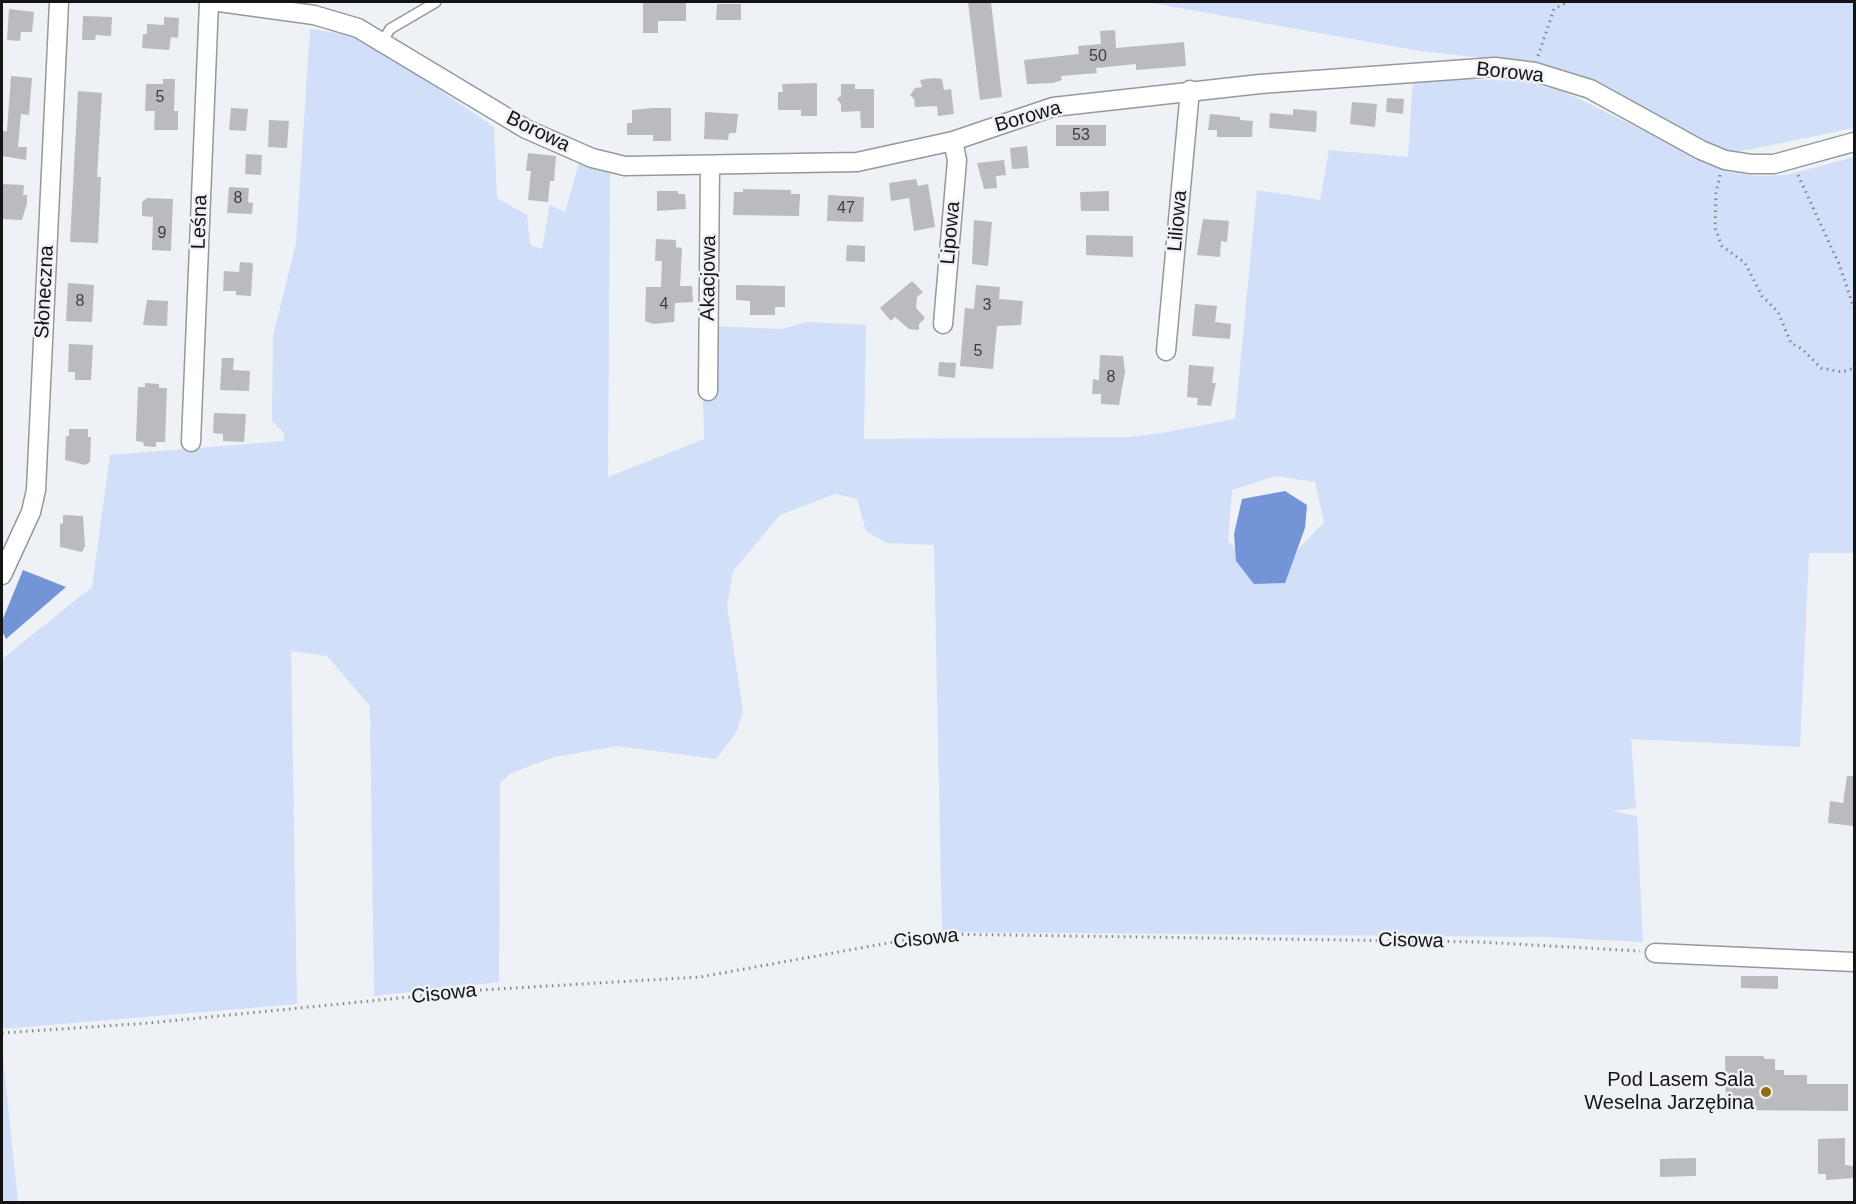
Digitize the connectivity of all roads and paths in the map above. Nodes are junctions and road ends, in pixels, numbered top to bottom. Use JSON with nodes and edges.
{"nodes":[{"id":1,"x":59,"y":2,"type":"edge"},
{"id":2,"x":209,"y":2,"type":"edge"},
{"id":3,"x":219,"y":2,"type":"edge"},
{"id":4,"x":436,"y":2,"type":"edge"},
{"id":5,"x":1567,"y":2,"type":"edge"},
{"id":6,"x":382,"y":42,"type":"junction"},
{"id":7,"x":1537,"y":59,"type":"dead end"},
{"id":8,"x":1190,"y":90,"type":"junction"},
{"id":9,"x":953,"y":141,"type":"junction"},
{"id":10,"x":1854,"y":142,"type":"edge"},
{"id":11,"x":1725,"y":160,"type":"junction"},
{"id":12,"x":1794,"y":160,"type":"junction"},
{"id":13,"x":710,"y":166,"type":"junction"},
{"id":14,"x":1854,"y":308,"type":"edge"},
{"id":15,"x":943,"y":324,"type":"dead end"},
{"id":16,"x":1166,"y":351,"type":"dead end"},
{"id":17,"x":1854,"y":368,"type":"edge"},
{"id":18,"x":708,"y":391,"type":"dead end"},
{"id":19,"x":191,"y":442,"type":"dead end"},
{"id":20,"x":2,"y":575,"type":"edge"},
{"id":21,"x":1655,"y":953,"type":"joint"},
{"id":22,"x":1854,"y":962,"type":"edge"},
{"id":23,"x":2,"y":1033,"type":"edge"}],
"edges":[{"from":1,"to":20,"type":"street","name":"Słoneczna"},
{"from":2,"to":19,"type":"street","name":"Leśna"},
{"from":3,"to":6,"type":"street","name":"Borowa"},
{"from":4,"to":6,"type":"lane"},
{"from":5,"to":7,"type":"path"},
{"from":6,"to":13,"type":"street","name":"Borowa"},
{"from":8,"to":9,"type":"street","name":"Borowa"},
{"from":8,"to":11,"type":"street","name":"Borowa"},
{"from":8,"to":16,"type":"street","name":"Liliowa"},
{"from":9,"to":13,"type":"street","name":"Borowa"},
{"from":9,"to":15,"type":"street","name":"Lipowa"},
{"from":10,"to":12,"type":"street","name":"Borowa"},
{"from":11,"to":12,"type":"street","name":"Borowa"},
{"from":11,"to":17,"type":"path"},
{"from":12,"to":14,"type":"path"},
{"from":13,"to":18,"type":"street","name":"Akacjowa"},
{"from":21,"to":22,"type":"street"},
{"from":21,"to":23,"type":"path","name":"Cisowa"}]}
